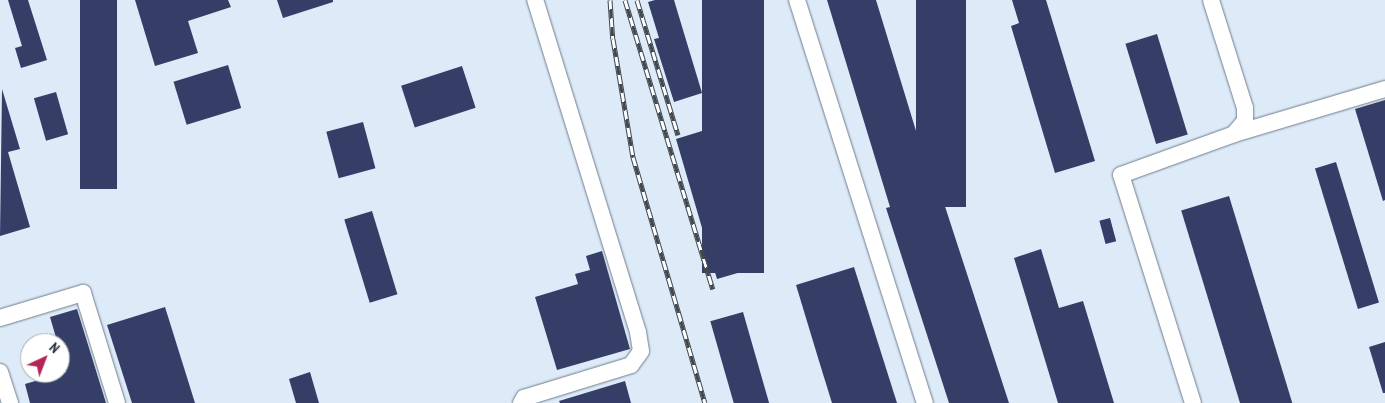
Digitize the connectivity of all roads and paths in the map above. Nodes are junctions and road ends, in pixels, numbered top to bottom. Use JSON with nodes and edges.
{"nodes":[{"id":1,"x":534,"y":0,"type":"edge"},
{"id":2,"x":797,"y":0,"type":"edge"},
{"id":3,"x":1211,"y":0,"type":"edge"},
{"id":4,"x":1385,"y":89,"type":"edge"},
{"id":5,"x":1234,"y":134,"type":"junction"},
{"id":6,"x":0,"y":318,"type":"edge"},
{"id":7,"x":0,"y":372,"type":"edge"},
{"id":8,"x":10,"y":403,"type":"edge"},
{"id":9,"x":117,"y":403,"type":"edge"},
{"id":10,"x":521,"y":403,"type":"edge"},
{"id":11,"x":925,"y":403,"type":"edge"},
{"id":12,"x":1193,"y":403,"type":"edge"}],
"edges":[{"from":1,"to":10,"type":"lane"},
{"from":2,"to":11,"type":"lane"},
{"from":3,"to":5,"type":"lane"},
{"from":4,"to":5,"type":"lane"},
{"from":5,"to":12,"type":"lane"},
{"from":6,"to":9,"type":"lane"},
{"from":7,"to":8,"type":"lane"}]}
